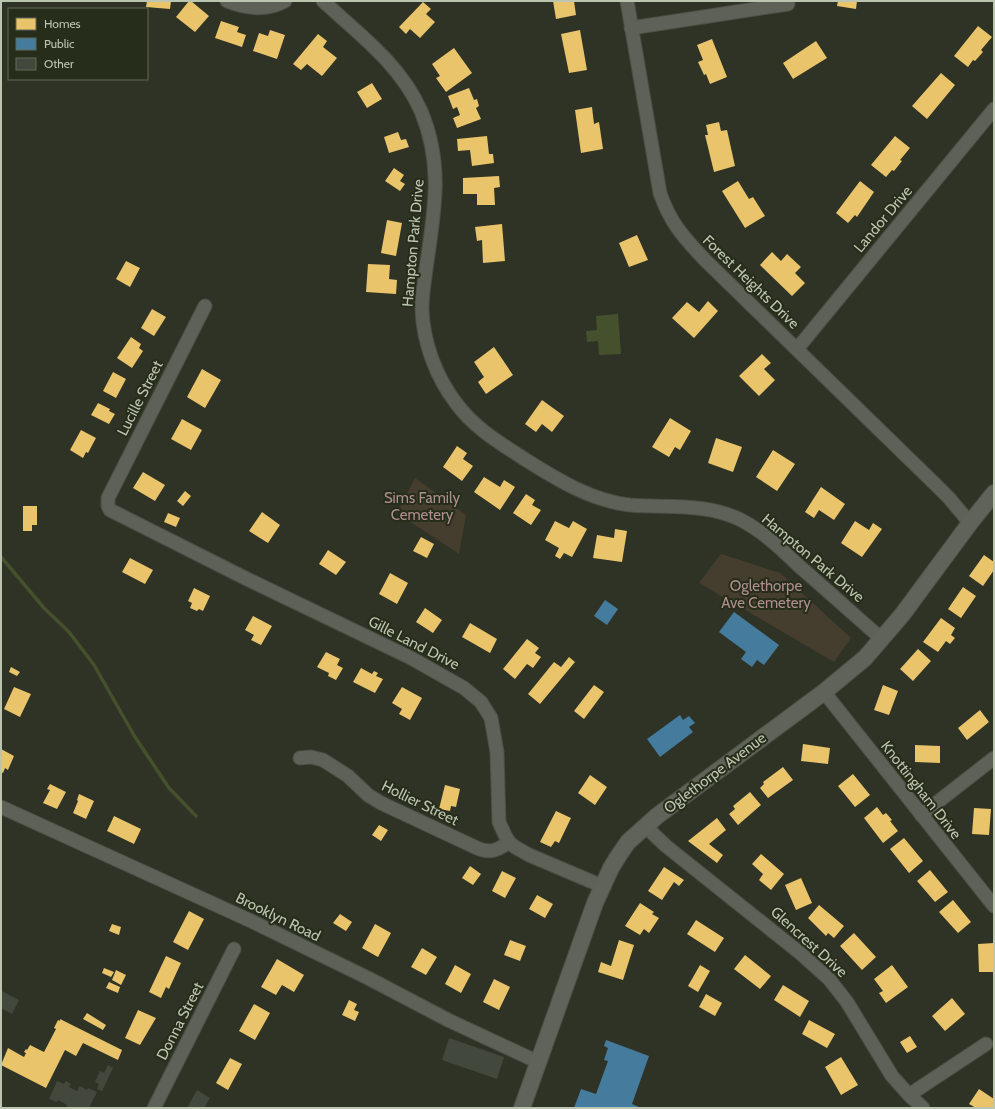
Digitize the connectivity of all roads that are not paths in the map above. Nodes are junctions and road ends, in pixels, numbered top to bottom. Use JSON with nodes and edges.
{"nodes":[{"id":1,"x":227,"y":1,"type":"edge"},
{"id":2,"x":285,"y":1,"type":"edge"},
{"id":3,"x":322,"y":1,"type":"edge"},
{"id":4,"x":627,"y":1,"type":"edge"},
{"id":5,"x":788,"y":4,"type":"dead end"},
{"id":6,"x":631,"y":28,"type":"junction"},
{"id":7,"x":994,"y":110,"type":"edge"},
{"id":8,"x":205,"y":306,"type":"dead end"},
{"id":9,"x":797,"y":348,"type":"junction"},
{"id":10,"x":994,"y":493,"type":"edge"},
{"id":11,"x":108,"y":506,"type":"joint"},
{"id":12,"x":970,"y":523,"type":"junction"},
{"id":13,"x":882,"y":639,"type":"junction"},
{"id":14,"x":824,"y":692,"type":"junction"},
{"id":15,"x":300,"y":758,"type":"dead end"},
{"id":16,"x":994,"y":758,"type":"edge"},
{"id":17,"x":1,"y":807,"type":"edge"},
{"id":18,"x":921,"y":815,"type":"junction"},
{"id":19,"x":645,"y":826,"type":"junction"},
{"id":20,"x":509,"y":842,"type":"junction"},
{"id":21,"x":602,"y":886,"type":"junction"},
{"id":22,"x":994,"y":906,"type":"edge"},
{"id":23,"x":234,"y":949,"type":"dead end"},
{"id":24,"x":986,"y":1044,"type":"dead end"},
{"id":25,"x":538,"y":1062,"type":"junction"},
{"id":26,"x":909,"y":1096,"type":"junction"},
{"id":27,"x":154,"y":1108,"type":"edge"},
{"id":28,"x":522,"y":1108,"type":"edge"},
{"id":29,"x":923,"y":1108,"type":"edge"}],
"edges":[{"from":1,"to":2,"type":"street"},
{"from":3,"to":13,"type":"street","name":"Hampton Park Drive"},
{"from":4,"to":6,"type":"street","name":"Forest Heights Drive"},
{"from":5,"to":6,"type":"street"},
{"from":6,"to":9,"type":"street","name":"Forest Heights Drive"},
{"from":7,"to":9,"type":"street","name":"Landor Drive"},
{"from":8,"to":11,"type":"street","name":"Lucille Street"},
{"from":9,"to":12,"type":"street","name":"Forest Heights Drive"},
{"from":10,"to":12,"type":"main road","name":"Oglethorpe Avenue"},
{"from":11,"to":20,"type":"street","name":"Gille Land Drive"},
{"from":12,"to":13,"type":"main road","name":"Oglethorpe Avenue"},
{"from":13,"to":14,"type":"main road","name":"Oglethorpe Avenue"},
{"from":14,"to":18,"type":"street","name":"Knottingham Drive"},
{"from":14,"to":19,"type":"main road","name":"Oglethorpe Avenue"},
{"from":15,"to":20,"type":"street","name":"Hollier Street"},
{"from":16,"to":18,"type":"street"},
{"from":17,"to":25,"type":"street","name":"Brooklyn Road"},
{"from":18,"to":22,"type":"street","name":"Knottingham Drive"},
{"from":19,"to":21,"type":"main road","name":"Oglethorpe Avenue"},
{"from":19,"to":26,"type":"street","name":"Glencrest Drive"},
{"from":20,"to":21,"type":"street","name":"Gille Land Drive"},
{"from":21,"to":25,"type":"main road","name":"Oglethorpe Avenue"},
{"from":23,"to":27,"type":"street","name":"Donna Street"},
{"from":24,"to":26,"type":"street"},
{"from":25,"to":28,"type":"main road","name":"Oglethorpe Avenue"},
{"from":26,"to":29,"type":"street","name":"Glencrest Drive"}]}
